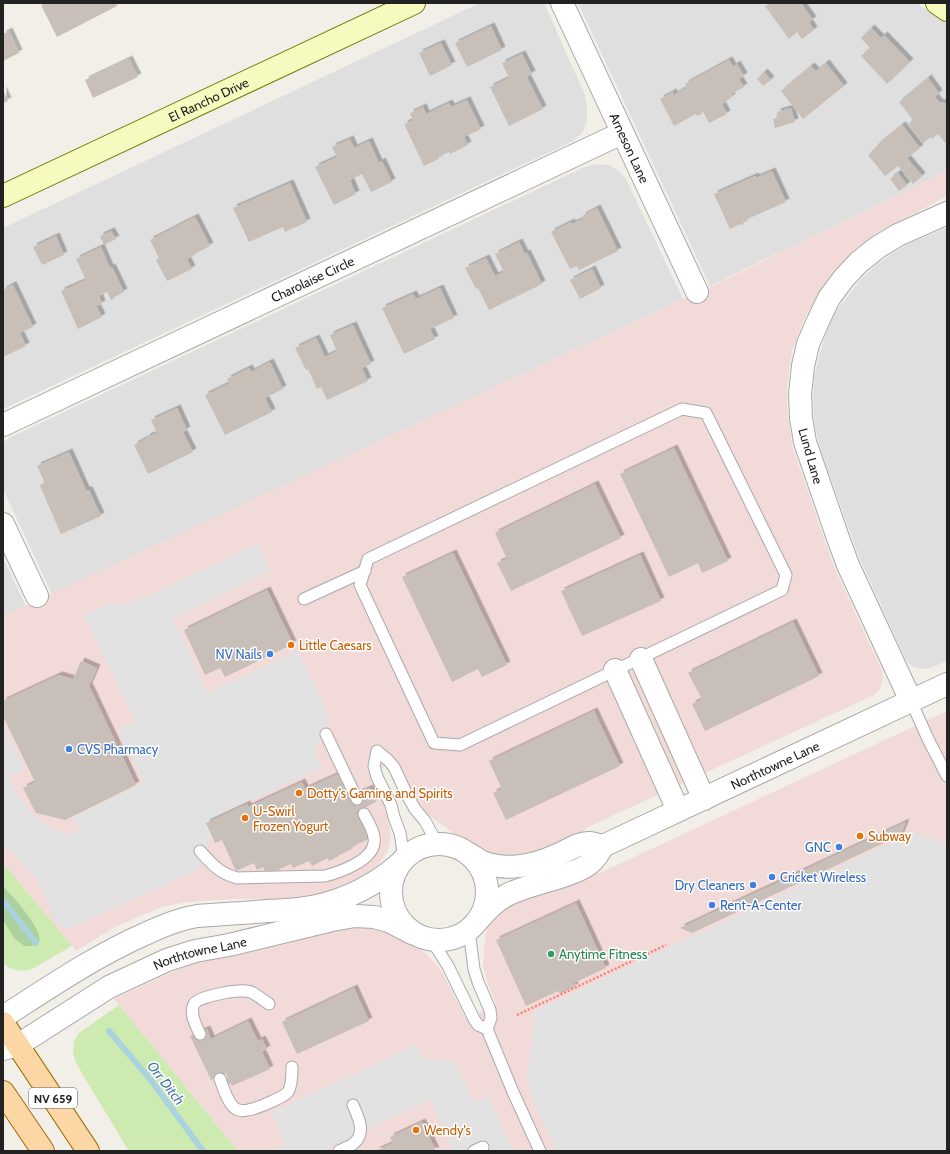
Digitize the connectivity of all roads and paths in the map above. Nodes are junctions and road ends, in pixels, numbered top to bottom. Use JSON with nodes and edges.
{"nodes":[{"id":1,"x":414,"y":3,"type":"edge"},
{"id":2,"x":562,"y":3,"type":"edge"},
{"id":3,"x":937,"y":3,"type":"edge"},
{"id":4,"x":947,"y":10,"type":"edge"},
{"id":5,"x":622,"y":133,"type":"junction"},
{"id":6,"x":3,"y":196,"type":"edge"},
{"id":7,"x":947,"y":213,"type":"edge"},
{"id":8,"x":697,"y":292,"type":"dead end"},
{"id":9,"x":3,"y":426,"type":"edge"},
{"id":10,"x":3,"y":524,"type":"edge"},
{"id":11,"x":366,"y":571,"type":"junction"},
{"id":12,"x":37,"y":596,"type":"dead end"},
{"id":13,"x":304,"y":599,"type":"dead end"},
{"id":14,"x":641,"y":659,"type":"junction"},
{"id":15,"x":615,"y":670,"type":"junction"},
{"id":16,"x":947,"y":684,"type":"edge"},
{"id":17,"x":911,"y":701,"type":"junction"},
{"id":18,"x":326,"y":734,"type":"dead end"},
{"id":19,"x":947,"y":776,"type":"edge"},
{"id":20,"x":357,"y":799,"type":"dead end"},
{"id":21,"x":704,"y":799,"type":"junction"},
{"id":22,"x":678,"y":810,"type":"junction"},
{"id":23,"x":364,"y":814,"type":"dead end"},
{"id":24,"x":437,"y":843,"type":"junction"},
{"id":25,"x":602,"y":846,"type":"junction"},
{"id":26,"x":200,"y":851,"type":"dead end"},
{"id":27,"x":466,"y":852,"type":"junction"},
{"id":28,"x":401,"y":862,"type":"junction"},
{"id":29,"x":474,"y":925,"type":"junction"},
{"id":30,"x":421,"y":936,"type":"junction"},
{"id":31,"x":666,"y":945,"type":"dead end"},
{"id":32,"x":269,"y":1004,"type":"dead end"},
{"id":33,"x":517,"y":1015,"type":"dead end"},
{"id":34,"x":3,"y":1017,"type":"edge"},
{"id":35,"x":3,"y":1023,"type":"edge"},
{"id":36,"x":488,"y":1029,"type":"junction"},
{"id":37,"x":200,"y":1034,"type":"dead end"},
{"id":38,"x":10,"y":1047,"type":"edge"},
{"id":39,"x":292,"y":1067,"type":"dead end"},
{"id":40,"x":220,"y":1079,"type":"dead end"},
{"id":41,"x":3,"y":1092,"type":"edge"},
{"id":42,"x":353,"y":1105,"type":"dead end"},
{"id":43,"x":43,"y":1151,"type":"edge"},
{"id":44,"x":88,"y":1151,"type":"edge"},
{"id":45,"x":338,"y":1151,"type":"edge"},
{"id":46,"x":540,"y":1151,"type":"edge"}],
"edges":[{"from":1,"to":6,"type":"main road","name":"El Rancho Drive"},
{"from":2,"to":5,"type":"street","name":"Arneson Lane"},
{"from":3,"to":4,"type":"main road"},
{"from":5,"to":8,"type":"street","name":"Arneson Lane"},
{"from":5,"to":9,"type":"street","name":"Charolaise Circle"},
{"from":7,"to":17,"type":"street","name":"Lund Lane"},
{"from":10,"to":12,"type":"street"},
{"from":11,"to":13,"type":"lane"},
{"from":11,"to":14,"type":"lane"},
{"from":11,"to":15,"type":"lane"},
{"from":14,"to":15,"type":"lane"},
{"from":14,"to":21,"type":"street"},
{"from":15,"to":22,"type":"street"},
{"from":16,"to":17,"type":"street","name":"Northtowne Lane"},
{"from":17,"to":19,"type":"lane"},
{"from":17,"to":21,"type":"street","name":"Northtowne Lane"},
{"from":18,"to":20,"type":"lane"},
{"from":21,"to":22,"type":"street","name":"Northtowne Lane"},
{"from":22,"to":25,"type":"street","name":"Northtowne Lane"},
{"from":23,"to":26,"type":"lane"},
{"from":24,"to":27,"type":"street"},
{"from":24,"to":28,"type":"street"},
{"from":24,"to":28,"type":"lane"},
{"from":25,"to":27,"type":"street"},
{"from":25,"to":29,"type":"street","name":"Northtowne Lane"},
{"from":27,"to":29,"type":"street"},
{"from":28,"to":30,"type":"street"},
{"from":28,"to":34,"type":"street"},
{"from":29,"to":30,"type":"street"},
{"from":29,"to":36,"type":"lane"},
{"from":30,"to":36,"type":"lane"},
{"from":30,"to":38,"type":"street","name":"Northtowne Lane"},
{"from":31,"to":33,"type":"path"},
{"from":32,"to":37,"type":"lane"},
{"from":35,"to":38,"type":"main road","number":"NV 659"},
{"from":36,"to":46,"type":"lane"},
{"from":38,"to":44,"type":"main road","number":"NV 659"},
{"from":39,"to":40,"type":"lane"},
{"from":41,"to":43,"type":"main road","number":"NV 659"},
{"from":42,"to":45,"type":"lane"}]}
